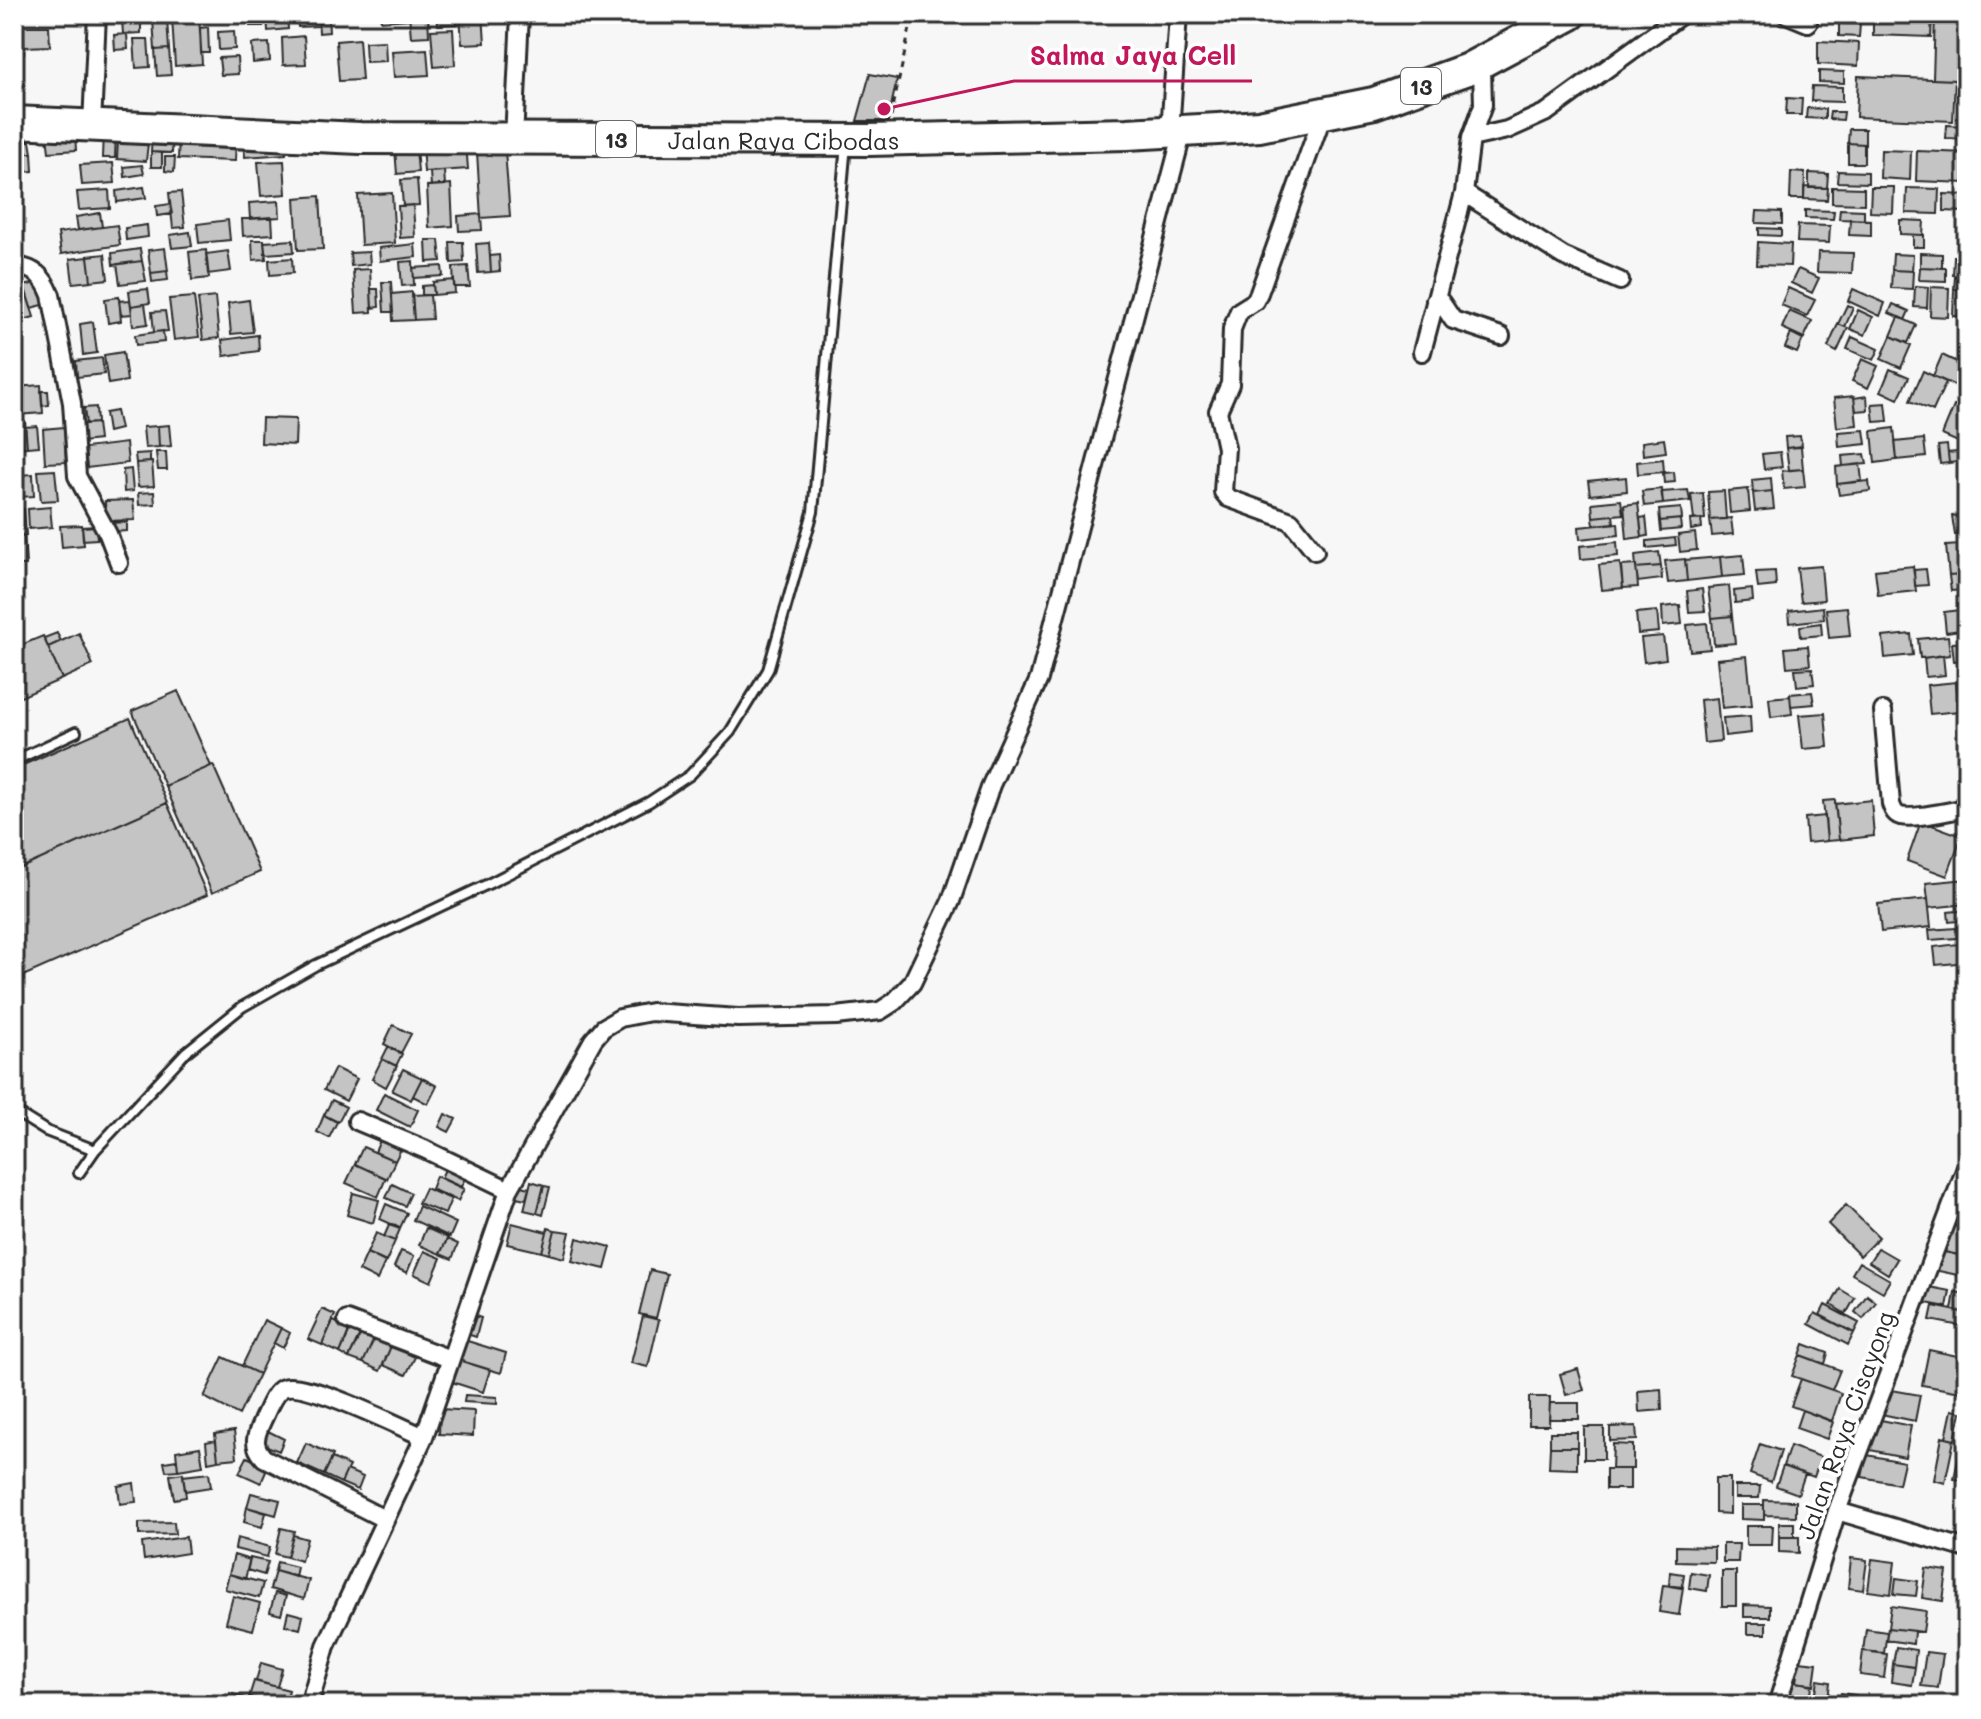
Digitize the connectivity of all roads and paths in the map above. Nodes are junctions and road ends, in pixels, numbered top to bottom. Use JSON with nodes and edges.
{"nodes":[{"id":1,"x":97,"y":14,"type":"edge"},
{"id":2,"x":520,"y":14,"type":"edge"},
{"id":3,"x":913,"y":14,"type":"edge"},
{"id":4,"x":1178,"y":14,"type":"edge"},
{"id":5,"x":1571,"y":14,"type":"edge"},
{"id":6,"x":1682,"y":14,"type":"edge"},
{"id":7,"x":1786,"y":14,"type":"edge"},
{"id":8,"x":1808,"y":23,"type":"dead end"},
{"id":9,"x":1490,"y":57,"type":"junction"},
{"id":10,"x":1323,"y":114,"type":"junction"},
{"id":11,"x":14,"y":122,"type":"edge"},
{"id":12,"x":92,"y":125,"type":"junction"},
{"id":13,"x":1177,"y":131,"type":"junction"},
{"id":14,"x":1471,"y":138,"type":"junction"},
{"id":15,"x":514,"y":139,"type":"junction"},
{"id":16,"x":846,"y":140,"type":"junction"},
{"id":17,"x":886,"y":140,"type":"junction"},
{"id":18,"x":1464,"y":193,"type":"junction"},
{"id":19,"x":14,"y":265,"type":"edge"},
{"id":20,"x":1620,"y":281,"type":"dead end"},
{"id":21,"x":1435,"y":300,"type":"junction"},
{"id":22,"x":1501,"y":336,"type":"dead end"},
{"id":23,"x":1422,"y":352,"type":"dead end"},
{"id":24,"x":1315,"y":551,"type":"dead end"},
{"id":25,"x":119,"y":563,"type":"dead end"},
{"id":26,"x":1883,"y":711,"type":"dead end"},
{"id":27,"x":76,"y":732,"type":"dead end"},
{"id":28,"x":14,"y":761,"type":"edge"},
{"id":29,"x":1967,"y":808,"type":"edge"},
{"id":30,"x":14,"y":1111,"type":"edge"},
{"id":31,"x":357,"y":1121,"type":"dead end"},
{"id":32,"x":95,"y":1150,"type":"junction"},
{"id":33,"x":1967,"y":1165,"type":"edge"},
{"id":34,"x":79,"y":1173,"type":"dead end"},
{"id":35,"x":509,"y":1190,"type":"junction"},
{"id":36,"x":347,"y":1320,"type":"dead end"},
{"id":37,"x":450,"y":1359,"type":"junction"},
{"id":38,"x":424,"y":1437,"type":"junction"},
{"id":39,"x":1837,"y":1511,"type":"junction"},
{"id":40,"x":384,"y":1519,"type":"junction"},
{"id":41,"x":1967,"y":1549,"type":"edge"},
{"id":42,"x":309,"y":1705,"type":"edge"},
{"id":43,"x":1777,"y":1705,"type":"edge"}],
"edges":[{"from":1,"to":12,"type":"street"},
{"from":2,"to":15,"type":"street"},
{"from":3,"to":17,"type":"path"},
{"from":4,"to":13,"type":"street"},
{"from":5,"to":9,"type":"highway","number":"13"},
{"from":6,"to":14,"type":"street"},
{"from":7,"to":8,"type":"street"},
{"from":9,"to":10,"type":"highway","number":"13"},
{"from":9,"to":14,"type":"street"},
{"from":10,"to":13,"type":"highway","name":"Jalan Raya Cibodas","number":"13"},
{"from":10,"to":24,"type":"street"},
{"from":11,"to":12,"type":"highway","name":"Jalan Raya Cibodas","number":"13"},
{"from":12,"to":15,"type":"highway","name":"Jalan Raya Cibodas","number":"13"},
{"from":13,"to":17,"type":"highway","name":"Jalan Raya Cibodas","number":"13"},
{"from":13,"to":35,"type":"street"},
{"from":14,"to":18,"type":"street"},
{"from":15,"to":16,"type":"highway","name":"Jalan Raya Cibodas","number":"13"},
{"from":16,"to":17,"type":"highway","name":"Jalan Raya Cibodas","number":"13"},
{"from":16,"to":32,"type":"lane"},
{"from":18,"to":20,"type":"street"},
{"from":18,"to":21,"type":"street"},
{"from":19,"to":25,"type":"street"},
{"from":21,"to":22,"type":"street"},
{"from":21,"to":23,"type":"street"},
{"from":26,"to":29,"type":"street"},
{"from":27,"to":28,"type":"lane"},
{"from":30,"to":32,"type":"lane"},
{"from":31,"to":35,"type":"street"},
{"from":32,"to":34,"type":"lane"},
{"from":33,"to":39,"type":"street","name":"Jalan Raya Cisayong"},
{"from":35,"to":37,"type":"street"},
{"from":36,"to":37,"type":"street"},
{"from":37,"to":38,"type":"street"},
{"from":38,"to":40,"type":"street"},
{"from":38,"to":40,"type":"street"},
{"from":39,"to":41,"type":"street"},
{"from":39,"to":43,"type":"street","name":"Jalan Raya Cisayong"},
{"from":40,"to":42,"type":"street"}]}
